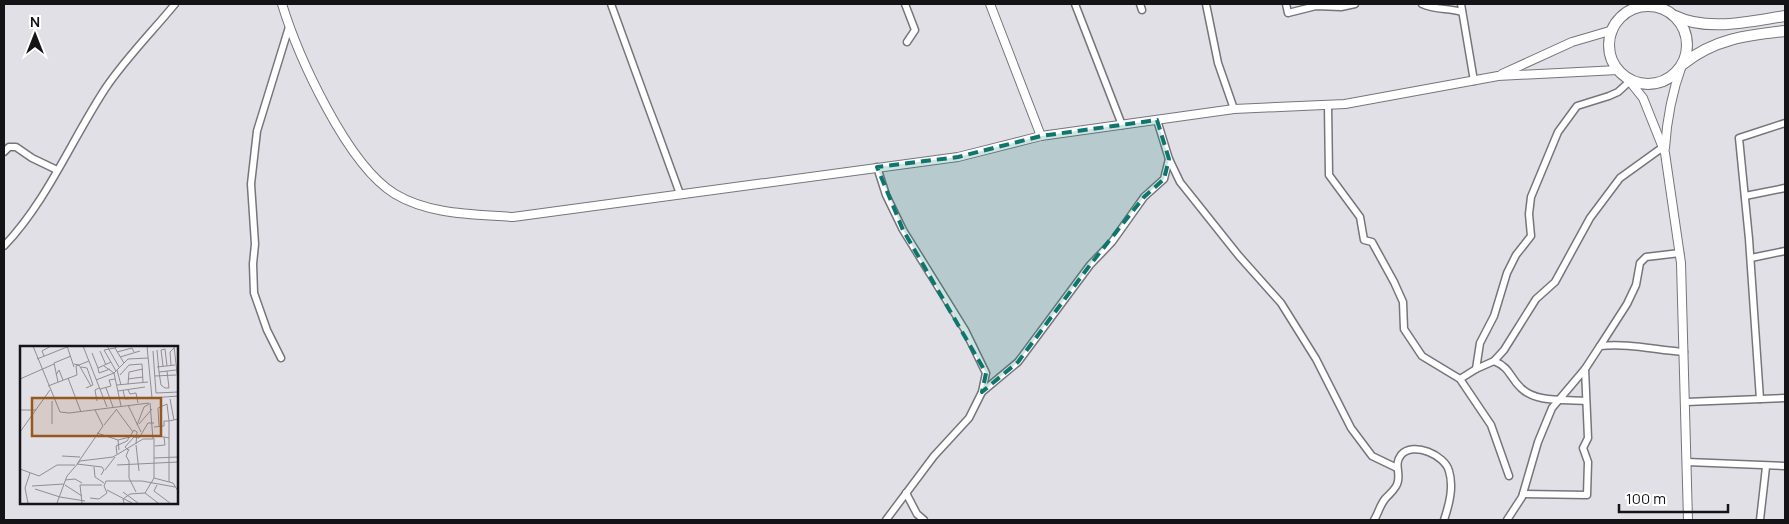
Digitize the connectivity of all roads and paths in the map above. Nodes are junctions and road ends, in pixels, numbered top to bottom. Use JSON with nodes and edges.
{"nodes":[{"id":1,"x":175,"y":4,"type":"edge"},
{"id":2,"x":282,"y":4,"type":"edge"},
{"id":3,"x":611,"y":4,"type":"edge"},
{"id":4,"x":905,"y":4,"type":"edge"},
{"id":5,"x":990,"y":4,"type":"edge"},
{"id":6,"x":1075,"y":4,"type":"edge"},
{"id":7,"x":1206,"y":4,"type":"edge"},
{"id":8,"x":1286,"y":4,"type":"edge"},
{"id":9,"x":1355,"y":4,"type":"edge"},
{"id":10,"x":1422,"y":4,"type":"edge"},
{"id":11,"x":1461,"y":4,"type":"edge"},
{"id":12,"x":1626,"y":4,"type":"edge"},
{"id":13,"x":1666,"y":4,"type":"edge"},
{"id":14,"x":1462,"y":12,"type":"junction"},
{"id":15,"x":1785,"y":16,"type":"edge"},
{"id":16,"x":1676,"y":17,"type":"junction"},
{"id":17,"x":1615,"y":26,"type":"junction"},
{"id":18,"x":289,"y":27,"type":"junction"},
{"id":19,"x":1785,"y":30,"type":"edge"},
{"id":20,"x":907,"y":42,"type":"dead end"},
{"id":21,"x":1682,"y":65,"type":"junction"},
{"id":22,"x":1618,"y":70,"type":"junction"},
{"id":23,"x":1498,"y":76,"type":"junction"},
{"id":24,"x":1629,"y":80,"type":"junction"},
{"id":25,"x":1474,"y":81,"type":"junction"},
{"id":26,"x":1328,"y":105,"type":"junction"},
{"id":27,"x":1234,"y":109,"type":"junction"},
{"id":28,"x":1157,"y":120,"type":"junction"},
{"id":29,"x":1785,"y":123,"type":"edge"},
{"id":30,"x":1122,"y":125,"type":"junction"},
{"id":31,"x":1041,"y":136,"type":"junction"},
{"id":32,"x":1664,"y":150,"type":"junction"},
{"id":33,"x":4,"y":152,"type":"edge"},
{"id":34,"x":1169,"y":158,"type":"junction"},
{"id":35,"x":877,"y":167,"type":"junction"},
{"id":36,"x":57,"y":170,"type":"junction"},
{"id":37,"x":1785,"y":188,"type":"edge"},
{"id":38,"x":680,"y":194,"type":"junction"},
{"id":39,"x":1745,"y":196,"type":"junction"},
{"id":40,"x":4,"y":246,"type":"edge"},
{"id":41,"x":1785,"y":251,"type":"edge"},
{"id":42,"x":1680,"y":252,"type":"junction"},
{"id":43,"x":1751,"y":258,"type":"junction"},
{"id":44,"x":1600,"y":346,"type":"junction"},
{"id":45,"x":1684,"y":352,"type":"junction"},
{"id":46,"x":281,"y":358,"type":"dead end"},
{"id":47,"x":1494,"y":361,"type":"junction"},
{"id":48,"x":1476,"y":369,"type":"junction"},
{"id":49,"x":1585,"y":369,"type":"junction"},
{"id":50,"x":1460,"y":379,"type":"junction"},
{"id":51,"x":982,"y":392,"type":"junction"},
{"id":52,"x":1785,"y":398,"type":"edge"},
{"id":53,"x":1558,"y":399,"type":"junction"},
{"id":54,"x":1760,"y":399,"type":"junction"},
{"id":55,"x":1585,"y":401,"type":"junction"},
{"id":56,"x":1686,"y":402,"type":"junction"},
{"id":57,"x":1687,"y":462,"type":"junction"},
{"id":58,"x":1785,"y":466,"type":"edge"},
{"id":59,"x":1766,"y":467,"type":"junction"},
{"id":60,"x":1397,"y":468,"type":"junction"},
{"id":61,"x":1509,"y":476,"type":"dead end"},
{"id":62,"x":906,"y":493,"type":"junction"},
{"id":63,"x":1523,"y":494,"type":"junction"},
{"id":64,"x":886,"y":520,"type":"edge"},
{"id":65,"x":924,"y":520,"type":"edge"},
{"id":66,"x":1374,"y":520,"type":"edge"},
{"id":67,"x":1444,"y":520,"type":"edge"},
{"id":68,"x":1508,"y":520,"type":"edge"},
{"id":69,"x":1688,"y":520,"type":"edge"},
{"id":70,"x":1760,"y":520,"type":"edge"}],
"edges":[{"from":1,"to":36,"type":"street"},
{"from":2,"to":18,"type":"street"},
{"from":3,"to":38,"type":"street"},
{"from":4,"to":20,"type":"street"},
{"from":5,"to":31,"type":"street"},
{"from":6,"to":30,"type":"street"},
{"from":7,"to":27,"type":"street"},
{"from":8,"to":9,"type":"street"},
{"from":10,"to":14,"type":"street"},
{"from":11,"to":14,"type":"street"},
{"from":12,"to":17,"type":"main road"},
{"from":13,"to":16,"type":"main road"},
{"from":14,"to":25,"type":"street"},
{"from":15,"to":16,"type":"main road"},
{"from":16,"to":17,"type":"main road"},
{"from":16,"to":21,"type":"main road"},
{"from":17,"to":22,"type":"main road"},
{"from":17,"to":23,"type":"street"},
{"from":18,"to":38,"type":"street"},
{"from":18,"to":46,"type":"street"},
{"from":19,"to":21,"type":"main road"},
{"from":21,"to":24,"type":"main road"},
{"from":21,"to":32,"type":"street"},
{"from":22,"to":23,"type":"street"},
{"from":22,"to":24,"type":"main road"},
{"from":23,"to":25,"type":"street"},
{"from":24,"to":32,"type":"street"},
{"from":24,"to":48,"type":"street"},
{"from":25,"to":26,"type":"street"},
{"from":26,"to":27,"type":"street"},
{"from":26,"to":50,"type":"street"},
{"from":27,"to":28,"type":"street"},
{"from":28,"to":30,"type":"street"},
{"from":28,"to":34,"type":"street"},
{"from":29,"to":39,"type":"street"},
{"from":30,"to":31,"type":"street"},
{"from":31,"to":35,"type":"street"},
{"from":32,"to":42,"type":"street"},
{"from":32,"to":47,"type":"street"},
{"from":33,"to":36,"type":"street"},
{"from":34,"to":51,"type":"street"},
{"from":34,"to":60,"type":"street"},
{"from":35,"to":38,"type":"street"},
{"from":35,"to":51,"type":"street"},
{"from":36,"to":40,"type":"street"},
{"from":37,"to":39,"type":"street"},
{"from":39,"to":43,"type":"street"},
{"from":41,"to":43,"type":"street"},
{"from":42,"to":44,"type":"street"},
{"from":42,"to":45,"type":"street"},
{"from":43,"to":54,"type":"street"},
{"from":44,"to":45,"type":"street"},
{"from":44,"to":49,"type":"street"},
{"from":45,"to":56,"type":"street"},
{"from":47,"to":48,"type":"street"},
{"from":47,"to":53,"type":"street"},
{"from":48,"to":50,"type":"street"},
{"from":49,"to":53,"type":"street"},
{"from":49,"to":55,"type":"street"},
{"from":50,"to":61,"type":"street"},
{"from":51,"to":62,"type":"street"},
{"from":52,"to":54,"type":"street"},
{"from":53,"to":55,"type":"street"},
{"from":53,"to":63,"type":"street"},
{"from":54,"to":56,"type":"street"},
{"from":55,"to":63,"type":"street"},
{"from":56,"to":57,"type":"street"},
{"from":57,"to":59,"type":"street"},
{"from":57,"to":69,"type":"street"},
{"from":58,"to":59,"type":"street"},
{"from":59,"to":70,"type":"street"},
{"from":60,"to":66,"type":"street"},
{"from":60,"to":67,"type":"street"},
{"from":62,"to":64,"type":"street"},
{"from":62,"to":65,"type":"street"},
{"from":63,"to":68,"type":"street"}]}
